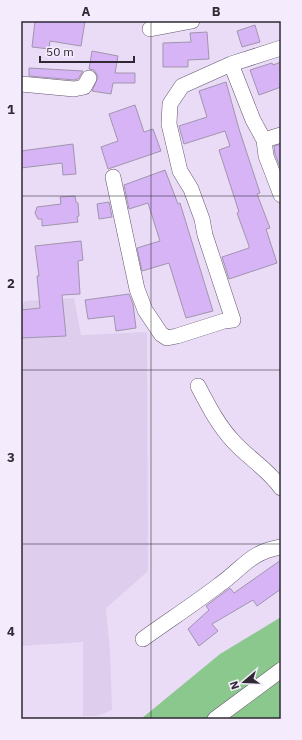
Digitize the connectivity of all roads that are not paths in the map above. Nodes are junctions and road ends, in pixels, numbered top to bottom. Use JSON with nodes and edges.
{"nodes":[{"id":1,"x":192,"y":21,"type":"edge"},
{"id":2,"x":150,"y":29,"type":"dead end"},
{"id":3,"x":281,"y":48,"type":"edge"},
{"id":4,"x":231,"y":64,"type":"junction"},
{"id":5,"x":89,"y":78,"type":"dead end"},
{"id":6,"x":21,"y":84,"type":"edge"},
{"id":7,"x":281,"y":135,"type":"edge"},
{"id":8,"x":264,"y":140,"type":"junction"},
{"id":9,"x":113,"y":177,"type":"dead end"},
{"id":10,"x":281,"y":195,"type":"edge"},
{"id":11,"x":198,"y":386,"type":"dead end"},
{"id":12,"x":281,"y":488,"type":"edge"},
{"id":13,"x":281,"y":547,"type":"edge"},
{"id":14,"x":143,"y":639,"type":"dead end"},
{"id":15,"x":281,"y":670,"type":"edge"},
{"id":16,"x":215,"y":719,"type":"edge"}],
"edges":[{"from":1,"to":2,"type":"street"},
{"from":3,"to":4,"type":"street"},
{"from":4,"to":8,"type":"street"},
{"from":4,"to":9,"type":"street"},
{"from":5,"to":6,"type":"street"},
{"from":7,"to":8,"type":"street"},
{"from":8,"to":10,"type":"street"},
{"from":11,"to":12,"type":"street"},
{"from":13,"to":14,"type":"street"},
{"from":15,"to":16,"type":"street"}]}
